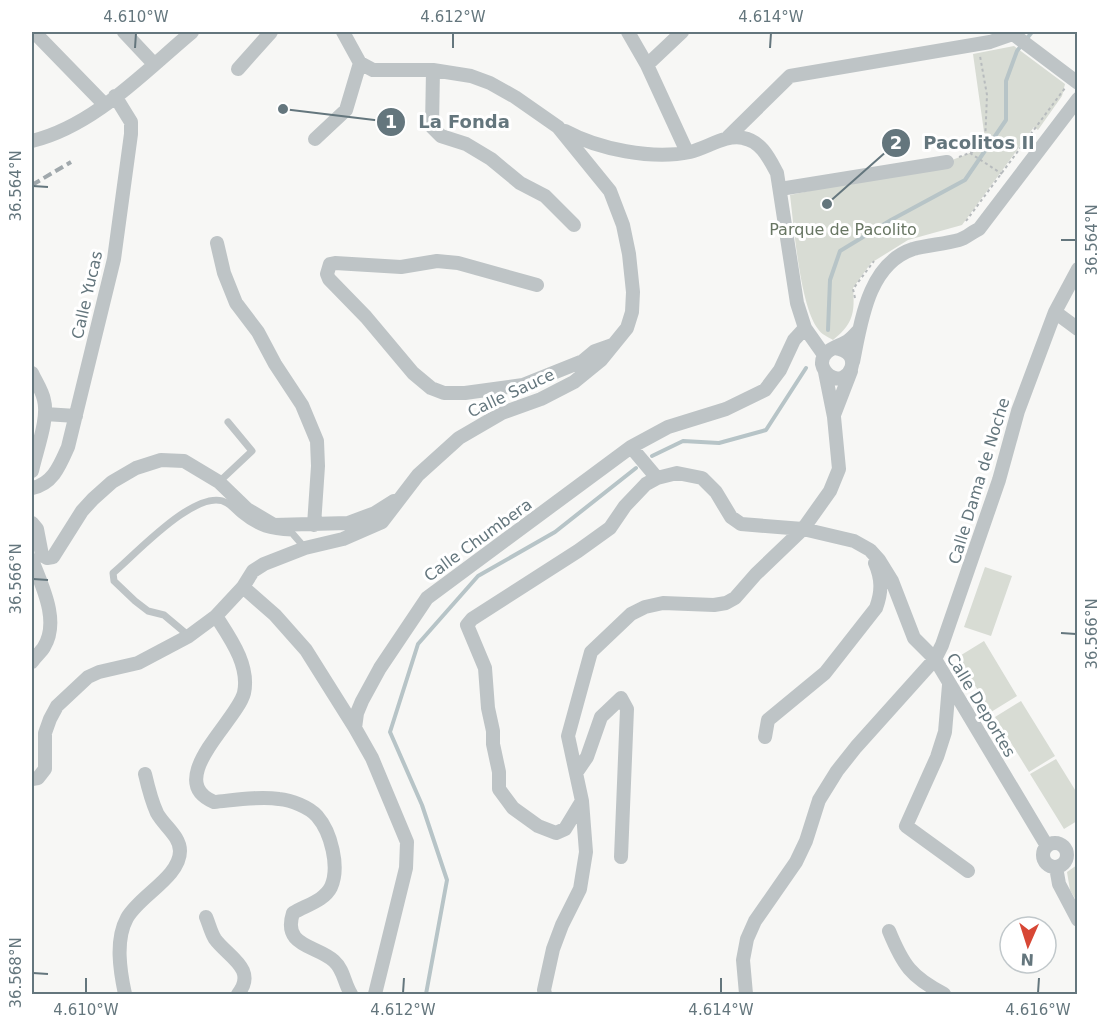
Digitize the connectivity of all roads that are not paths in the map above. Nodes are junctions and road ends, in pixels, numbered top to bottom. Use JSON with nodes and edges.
{"nodes":[{"id":1,"x":34,"y":32,"type":"edge"},
{"id":2,"x":124,"y":32,"type":"edge"},
{"id":3,"x":192,"y":32,"type":"edge"},
{"id":4,"x":271,"y":32,"type":"edge"},
{"id":5,"x":343,"y":32,"type":"edge"},
{"id":6,"x":628,"y":32,"type":"edge"},
{"id":7,"x":682,"y":32,"type":"edge"},
{"id":8,"x":1014,"y":33,"type":"edge"},
{"id":9,"x":360,"y":63,"type":"junction"},
{"id":10,"x":154,"y":64,"type":"junction"},
{"id":11,"x":647,"y":65,"type":"junction"},
{"id":12,"x":238,"y":69,"type":"dead end"},
{"id":13,"x":433,"y":70,"type":"junction"},
{"id":14,"x":1075,"y":81,"type":"edge"},
{"id":15,"x":1077,"y":99,"type":"edge"},
{"id":16,"x":110,"y":100,"type":"junction"},
{"id":17,"x":558,"y":127,"type":"junction"},
{"id":18,"x":728,"y":137,"type":"junction"},
{"id":19,"x":315,"y":139,"type":"dead end"},
{"id":20,"x":32,"y":141,"type":"edge"},
{"id":21,"x":687,"y":152,"type":"junction"},
{"id":22,"x":947,"y":162,"type":"road end"},
{"id":23,"x":780,"y":189,"type":"junction"},
{"id":24,"x":574,"y":225,"type":"dead end"},
{"id":25,"x":217,"y":243,"type":"dead end"},
{"id":26,"x":1077,"y":269,"type":"edge"},
{"id":27,"x":537,"y":285,"type":"dead end"},
{"id":28,"x":1055,"y":312,"type":"junction"},
{"id":29,"x":805,"y":328,"type":"junction"},
{"id":30,"x":1077,"y":329,"type":"edge"},
{"id":31,"x":859,"y":330,"type":"junction"},
{"id":32,"x":614,"y":345,"type":"junction"},
{"id":33,"x":830,"y":352,"type":"junction"},
{"id":34,"x":852,"y":366,"type":"junction"},
{"id":35,"x":825,"y":372,"type":"junction"},
{"id":36,"x":32,"y":374,"type":"edge"},
{"id":37,"x":45,"y":414,"type":"junction"},
{"id":38,"x":75,"y":416,"type":"junction"},
{"id":39,"x":834,"y":417,"type":"junction"},
{"id":40,"x":228,"y":422,"type":"dead end"},
{"id":41,"x":631,"y":447,"type":"junction"},
{"id":42,"x":32,"y":471,"type":"edge"},
{"id":43,"x":657,"y":478,"type":"junction"},
{"id":44,"x":219,"y":482,"type":"junction"},
{"id":45,"x":32,"y":488,"type":"edge"},
{"id":46,"x":404,"y":495,"type":"junction"},
{"id":47,"x":32,"y":523,"type":"edge"},
{"id":48,"x":314,"y":525,"type":"junction"},
{"id":49,"x":803,"y":529,"type":"junction"},
{"id":50,"x":305,"y":548,"type":"junction"},
{"id":51,"x":870,"y":550,"type":"junction"},
{"id":52,"x":32,"y":560,"type":"edge"},
{"id":53,"x":243,"y":587,"type":"junction"},
{"id":54,"x":216,"y":616,"type":"junction"},
{"id":55,"x":189,"y":636,"type":"junction"},
{"id":56,"x":935,"y":659,"type":"junction"},
{"id":57,"x":32,"y":662,"type":"edge"},
{"id":58,"x":949,"y":685,"type":"junction"},
{"id":59,"x":355,"y":728,"type":"junction"},
{"id":60,"x":765,"y":737,"type":"dead end"},
{"id":61,"x":576,"y":773,"type":"junction"},
{"id":62,"x":145,"y":774,"type":"dead end"},
{"id":63,"x":32,"y":779,"type":"edge"},
{"id":64,"x":582,"y":801,"type":"junction"},
{"id":65,"x":1047,"y":846,"type":"junction"},
{"id":66,"x":1072,"y":854,"type":"edge"},
{"id":67,"x":621,"y":857,"type":"dead end"},
{"id":68,"x":1056,"y":867,"type":"junction"},
{"id":69,"x":968,"y":871,"type":"dead end"},
{"id":70,"x":206,"y":917,"type":"dead end"},
{"id":71,"x":1077,"y":920,"type":"edge"},
{"id":72,"x":890,"y":931,"type":"dead end"},
{"id":73,"x":544,"y":993,"type":"edge"},
{"id":74,"x":125,"y":994,"type":"edge"},
{"id":75,"x":238,"y":994,"type":"edge"},
{"id":76,"x":351,"y":994,"type":"edge"},
{"id":77,"x":375,"y":994,"type":"edge"},
{"id":78,"x":746,"y":994,"type":"edge"},
{"id":79,"x":944,"y":994,"type":"edge"}],
"edges":[{"from":1,"to":16,"type":"street","name":"Calle Yucas"},
{"from":2,"to":10,"type":"street"},
{"from":3,"to":10,"type":"street"},
{"from":4,"to":12,"type":"street"},
{"from":5,"to":9,"type":"street"},
{"from":6,"to":11,"type":"street"},
{"from":7,"to":11,"type":"street"},
{"from":8,"to":14,"type":"street"},
{"from":8,"to":18,"type":"street"},
{"from":9,"to":13,"type":"street","name":"Calle Sauce"},
{"from":9,"to":19,"type":"street"},
{"from":10,"to":16,"type":"street"},
{"from":11,"to":21,"type":"street"},
{"from":13,"to":17,"type":"street","name":"Calle Sauce"},
{"from":13,"to":24,"type":"street"},
{"from":15,"to":31,"type":"street"},
{"from":16,"to":20,"type":"street"},
{"from":16,"to":38,"type":"street","name":"Calle Yucas"},
{"from":17,"to":21,"type":"street"},
{"from":17,"to":32,"type":"street","name":"Calle Sauce"},
{"from":18,"to":21,"type":"street"},
{"from":18,"to":23,"type":"street"},
{"from":22,"to":23,"type":"street"},
{"from":23,"to":29,"type":"street"},
{"from":25,"to":48,"type":"street"},
{"from":26,"to":28,"type":"street","name":"Calle Dama de Noche"},
{"from":27,"to":32,"type":"street"},
{"from":28,"to":30,"type":"street"},
{"from":28,"to":56,"type":"street","name":"Calle Dama de Noche"},
{"from":29,"to":33,"type":"street"},
{"from":29,"to":41,"type":"street","name":"Calle Chumbera"},
{"from":31,"to":33,"type":"street"},
{"from":31,"to":34,"type":"street"},
{"from":32,"to":46,"type":"street","name":"Calle Sauce"},
{"from":33,"to":34,"type":"street"},
{"from":33,"to":35,"type":"street"},
{"from":34,"to":35,"type":"street"},
{"from":34,"to":39,"type":"street"},
{"from":35,"to":39,"type":"street"},
{"from":36,"to":37,"type":"street"},
{"from":37,"to":38,"type":"street"},
{"from":37,"to":42,"type":"street"},
{"from":38,"to":45,"type":"street","name":"Calle Yucas"},
{"from":39,"to":49,"type":"street"},
{"from":40,"to":44,"type":"lane"},
{"from":41,"to":43,"type":"street"},
{"from":41,"to":59,"type":"street","name":"Calle Chumbera"},
{"from":43,"to":49,"type":"street"},
{"from":43,"to":64,"type":"street"},
{"from":44,"to":47,"type":"street"},
{"from":44,"to":48,"type":"street"},
{"from":46,"to":48,"type":"street"},
{"from":46,"to":50,"type":"street","name":"Calle Sauce"},
{"from":49,"to":51,"type":"street"},
{"from":49,"to":61,"type":"street"},
{"from":50,"to":53,"type":"street","name":"Calle Sauce"},
{"from":50,"to":55,"type":"lane"},
{"from":51,"to":56,"type":"street","name":"Calle Deportes"},
{"from":51,"to":60,"type":"street"},
{"from":52,"to":57,"type":"street"},
{"from":53,"to":54,"type":"street","name":"Calle Sauce"},
{"from":53,"to":59,"type":"street"},
{"from":54,"to":55,"type":"street","name":"Calle Sauce"},
{"from":54,"to":76,"type":"street"},
{"from":55,"to":63,"type":"street","name":"Calle Sauce"},
{"from":56,"to":58,"type":"street","name":"Calle Deportes"},
{"from":56,"to":78,"type":"street","name":"Calle Dama de Noche"},
{"from":58,"to":65,"type":"street","name":"Calle Deportes"},
{"from":58,"to":69,"type":"street"},
{"from":59,"to":77,"type":"street"},
{"from":61,"to":64,"type":"street"},
{"from":61,"to":67,"type":"street"},
{"from":62,"to":74,"type":"street"},
{"from":64,"to":73,"type":"street"},
{"from":65,"to":66,"type":"street"},
{"from":65,"to":68,"type":"street"},
{"from":66,"to":68,"type":"street"},
{"from":68,"to":71,"type":"street"},
{"from":70,"to":75,"type":"street"},
{"from":72,"to":79,"type":"street"}]}
